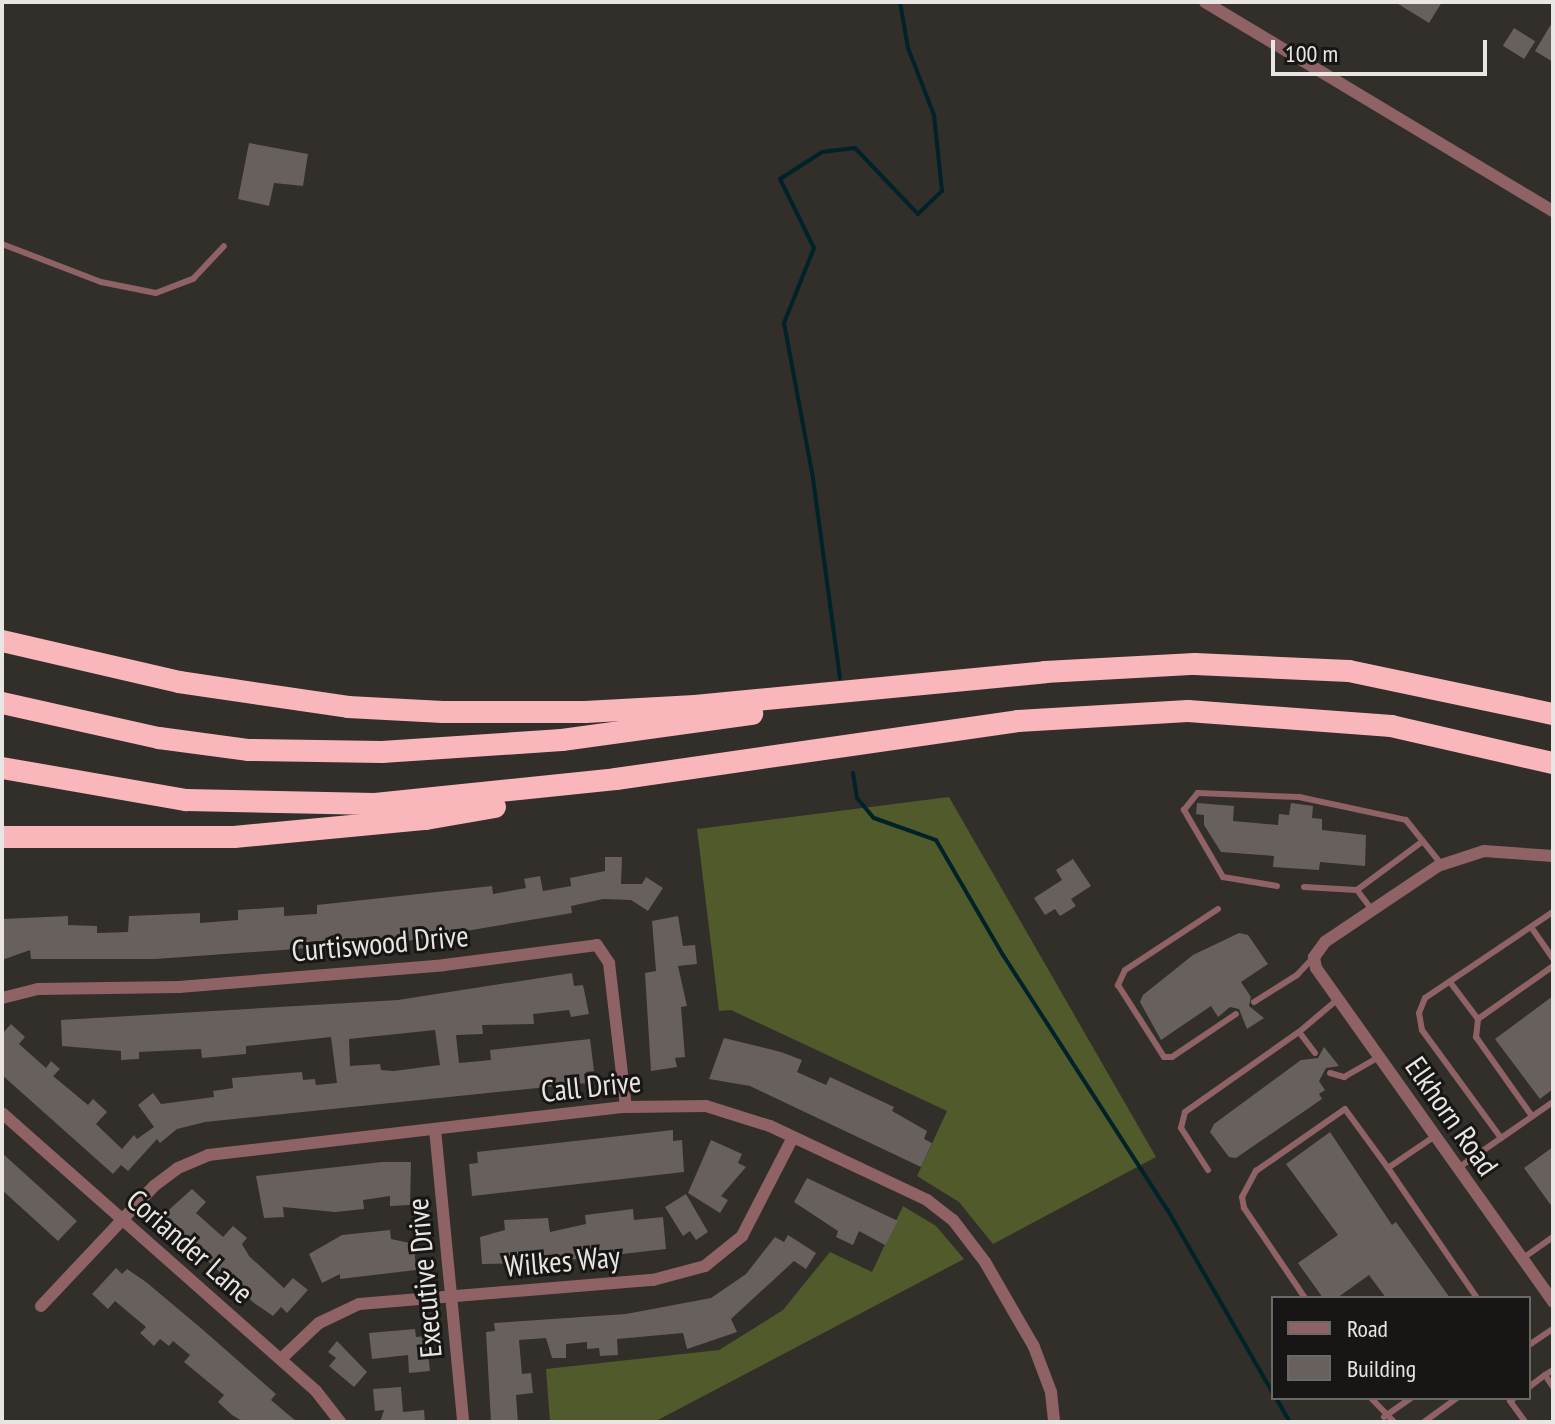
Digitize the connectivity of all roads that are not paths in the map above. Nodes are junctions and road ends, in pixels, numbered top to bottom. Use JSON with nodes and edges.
{"nodes":[{"id":1,"x":1205,"y":2,"type":"edge"},
{"id":2,"x":1553,"y":211,"type":"edge"},
{"id":3,"x":2,"y":244,"type":"edge"},
{"id":4,"x":224,"y":246,"type":"dead end"},
{"id":5,"x":2,"y":641,"type":"edge"},
{"id":6,"x":915,"y":685,"type":"junction"},
{"id":7,"x":2,"y":703,"type":"edge"},
{"id":8,"x":1553,"y":714,"type":"edge"},
{"id":9,"x":837,"y":745,"type":"junction"},
{"id":10,"x":1553,"y":763,"type":"edge"},
{"id":11,"x":2,"y":768,"type":"edge"},
{"id":12,"x":2,"y":837,"type":"edge"},
{"id":13,"x":1423,"y":841,"type":"junction"},
{"id":14,"x":1553,"y":856,"type":"edge"},
{"id":15,"x":1442,"y":865,"type":"junction"},
{"id":16,"x":1277,"y":886,"type":"dead end"},
{"id":17,"x":1304,"y":887,"type":"dead end"},
{"id":18,"x":1357,"y":890,"type":"junction"},
{"id":19,"x":1218,"y":909,"type":"dead end"},
{"id":20,"x":1372,"y":910,"type":"junction"},
{"id":21,"x":1553,"y":912,"type":"edge"},
{"id":22,"x":1531,"y":927,"type":"junction"},
{"id":23,"x":1314,"y":957,"type":"junction"},
{"id":24,"x":1553,"y":959,"type":"edge"},
{"id":25,"x":1553,"y":966,"type":"edge"},
{"id":26,"x":1450,"y":982,"type":"junction"},
{"id":27,"x":2,"y":998,"type":"edge"},
{"id":28,"x":1338,"y":999,"type":"junction"},
{"id":29,"x":1254,"y":1002,"type":"dead end"},
{"id":30,"x":1236,"y":1014,"type":"dead end"},
{"id":31,"x":1478,"y":1019,"type":"junction"},
{"id":32,"x":1299,"y":1032,"type":"junction"},
{"id":33,"x":1315,"y":1053,"type":"dead end"},
{"id":34,"x":1379,"y":1057,"type":"junction"},
{"id":35,"x":1330,"y":1073,"type":"dead end"},
{"id":36,"x":1553,"y":1102,"type":"edge"},
{"id":37,"x":626,"y":1107,"type":"junction"},
{"id":38,"x":2,"y":1113,"type":"edge"},
{"id":39,"x":1532,"y":1116,"type":"junction"},
{"id":40,"x":435,"y":1129,"type":"junction"},
{"id":41,"x":1435,"y":1136,"type":"junction"},
{"id":42,"x":793,"y":1137,"type":"junction"},
{"id":43,"x":1501,"y":1138,"type":"junction"},
{"id":44,"x":1388,"y":1168,"type":"junction"},
{"id":45,"x":1458,"y":1168,"type":"junction"},
{"id":46,"x":1208,"y":1170,"type":"dead end"},
{"id":47,"x":121,"y":1221,"type":"junction"},
{"id":48,"x":1552,"y":1238,"type":"edge"},
{"id":49,"x":1522,"y":1259,"type":"junction"},
{"id":50,"x":454,"y":1296,"type":"junction"},
{"id":51,"x":1304,"y":1296,"type":"edge"},
{"id":52,"x":1476,"y":1296,"type":"edge"},
{"id":53,"x":1553,"y":1302,"type":"edge"},
{"id":54,"x":41,"y":1306,"type":"dead end"},
{"id":55,"x":1553,"y":1329,"type":"edge"},
{"id":56,"x":1531,"y":1344,"type":"edge"},
{"id":57,"x":281,"y":1359,"type":"junction"},
{"id":58,"x":1553,"y":1370,"type":"edge"},
{"id":59,"x":1545,"y":1375,"type":"junction"},
{"id":60,"x":1531,"y":1386,"type":"edge"},
{"id":61,"x":1553,"y":1387,"type":"edge"},
{"id":62,"x":1372,"y":1400,"type":"edge"},
{"id":63,"x":1408,"y":1400,"type":"edge"},
{"id":64,"x":1454,"y":1400,"type":"edge"},
{"id":65,"x":1511,"y":1400,"type":"edge"},
{"id":66,"x":1384,"y":1417,"type":"junction"},
{"id":67,"x":340,"y":1422,"type":"edge"},
{"id":68,"x":463,"y":1422,"type":"edge"},
{"id":69,"x":1054,"y":1422,"type":"edge"},
{"id":70,"x":1394,"y":1422,"type":"edge"},
{"id":71,"x":1424,"y":1422,"type":"edge"},
{"id":72,"x":1525,"y":1422,"type":"edge"}],
"edges":[{"from":1,"to":2,"type":"street"},
{"from":3,"to":4,"type":"lane"},
{"from":5,"to":6,"type":"highway"},
{"from":6,"to":7,"type":"highway"},
{"from":6,"to":8,"type":"highway"},
{"from":9,"to":10,"type":"highway"},
{"from":9,"to":11,"type":"highway"},
{"from":9,"to":12,"type":"highway"},
{"from":13,"to":15,"type":"lane"},
{"from":13,"to":16,"type":"lane"},
{"from":13,"to":18,"type":"lane"},
{"from":14,"to":15,"type":"street"},
{"from":15,"to":20,"type":"street"},
{"from":17,"to":18,"type":"lane"},
{"from":18,"to":20,"type":"lane"},
{"from":19,"to":30,"type":"lane"},
{"from":20,"to":23,"type":"street"},
{"from":21,"to":22,"type":"lane"},
{"from":22,"to":24,"type":"lane"},
{"from":22,"to":26,"type":"lane"},
{"from":23,"to":28,"type":"street","name":"Elkhorn Road"},
{"from":23,"to":29,"type":"lane"},
{"from":25,"to":31,"type":"lane"},
{"from":26,"to":31,"type":"lane"},
{"from":26,"to":43,"type":"lane"},
{"from":27,"to":37,"type":"street","name":"Curtiswood Drive"},
{"from":28,"to":32,"type":"lane"},
{"from":28,"to":34,"type":"street","name":"Elkhorn Road"},
{"from":31,"to":39,"type":"lane"},
{"from":32,"to":33,"type":"lane"},
{"from":32,"to":46,"type":"lane"},
{"from":34,"to":35,"type":"lane"},
{"from":34,"to":41,"type":"street","name":"Elkhorn Road"},
{"from":36,"to":39,"type":"lane"},
{"from":37,"to":40,"type":"street","name":"Call Drive"},
{"from":37,"to":42,"type":"street","name":"Call Drive"},
{"from":38,"to":47,"type":"street","name":"Coriander Lane"},
{"from":39,"to":43,"type":"lane"},
{"from":40,"to":47,"type":"street","name":"Call Drive"},
{"from":40,"to":50,"type":"street","name":"Executive Drive"},
{"from":41,"to":44,"type":"lane"},
{"from":41,"to":45,"type":"street","name":"Elkhorn Road"},
{"from":42,"to":50,"type":"street","name":"Wilkes Way"},
{"from":42,"to":69,"type":"street","name":"Call Drive"},
{"from":43,"to":45,"type":"lane"},
{"from":44,"to":51,"type":"lane"},
{"from":44,"to":52,"type":"lane"},
{"from":45,"to":49,"type":"street","name":"Elkhorn Road"},
{"from":47,"to":54,"type":"street","name":"Call Drive"},
{"from":47,"to":57,"type":"street","name":"Coriander Lane"},
{"from":48,"to":49,"type":"lane"},
{"from":49,"to":53,"type":"street","name":"Elkhorn Road"},
{"from":50,"to":57,"type":"street","name":"Wilkes Way"},
{"from":50,"to":68,"type":"street","name":"Executive Drive"},
{"from":55,"to":56,"type":"lane"},
{"from":57,"to":67,"type":"street","name":"Coriander Lane"},
{"from":58,"to":59,"type":"lane"},
{"from":59,"to":60,"type":"lane"},
{"from":59,"to":61,"type":"lane"},
{"from":62,"to":66,"type":"lane"},
{"from":63,"to":66,"type":"lane"},
{"from":64,"to":71,"type":"lane"},
{"from":65,"to":72,"type":"lane"},
{"from":66,"to":70,"type":"lane"}]}
